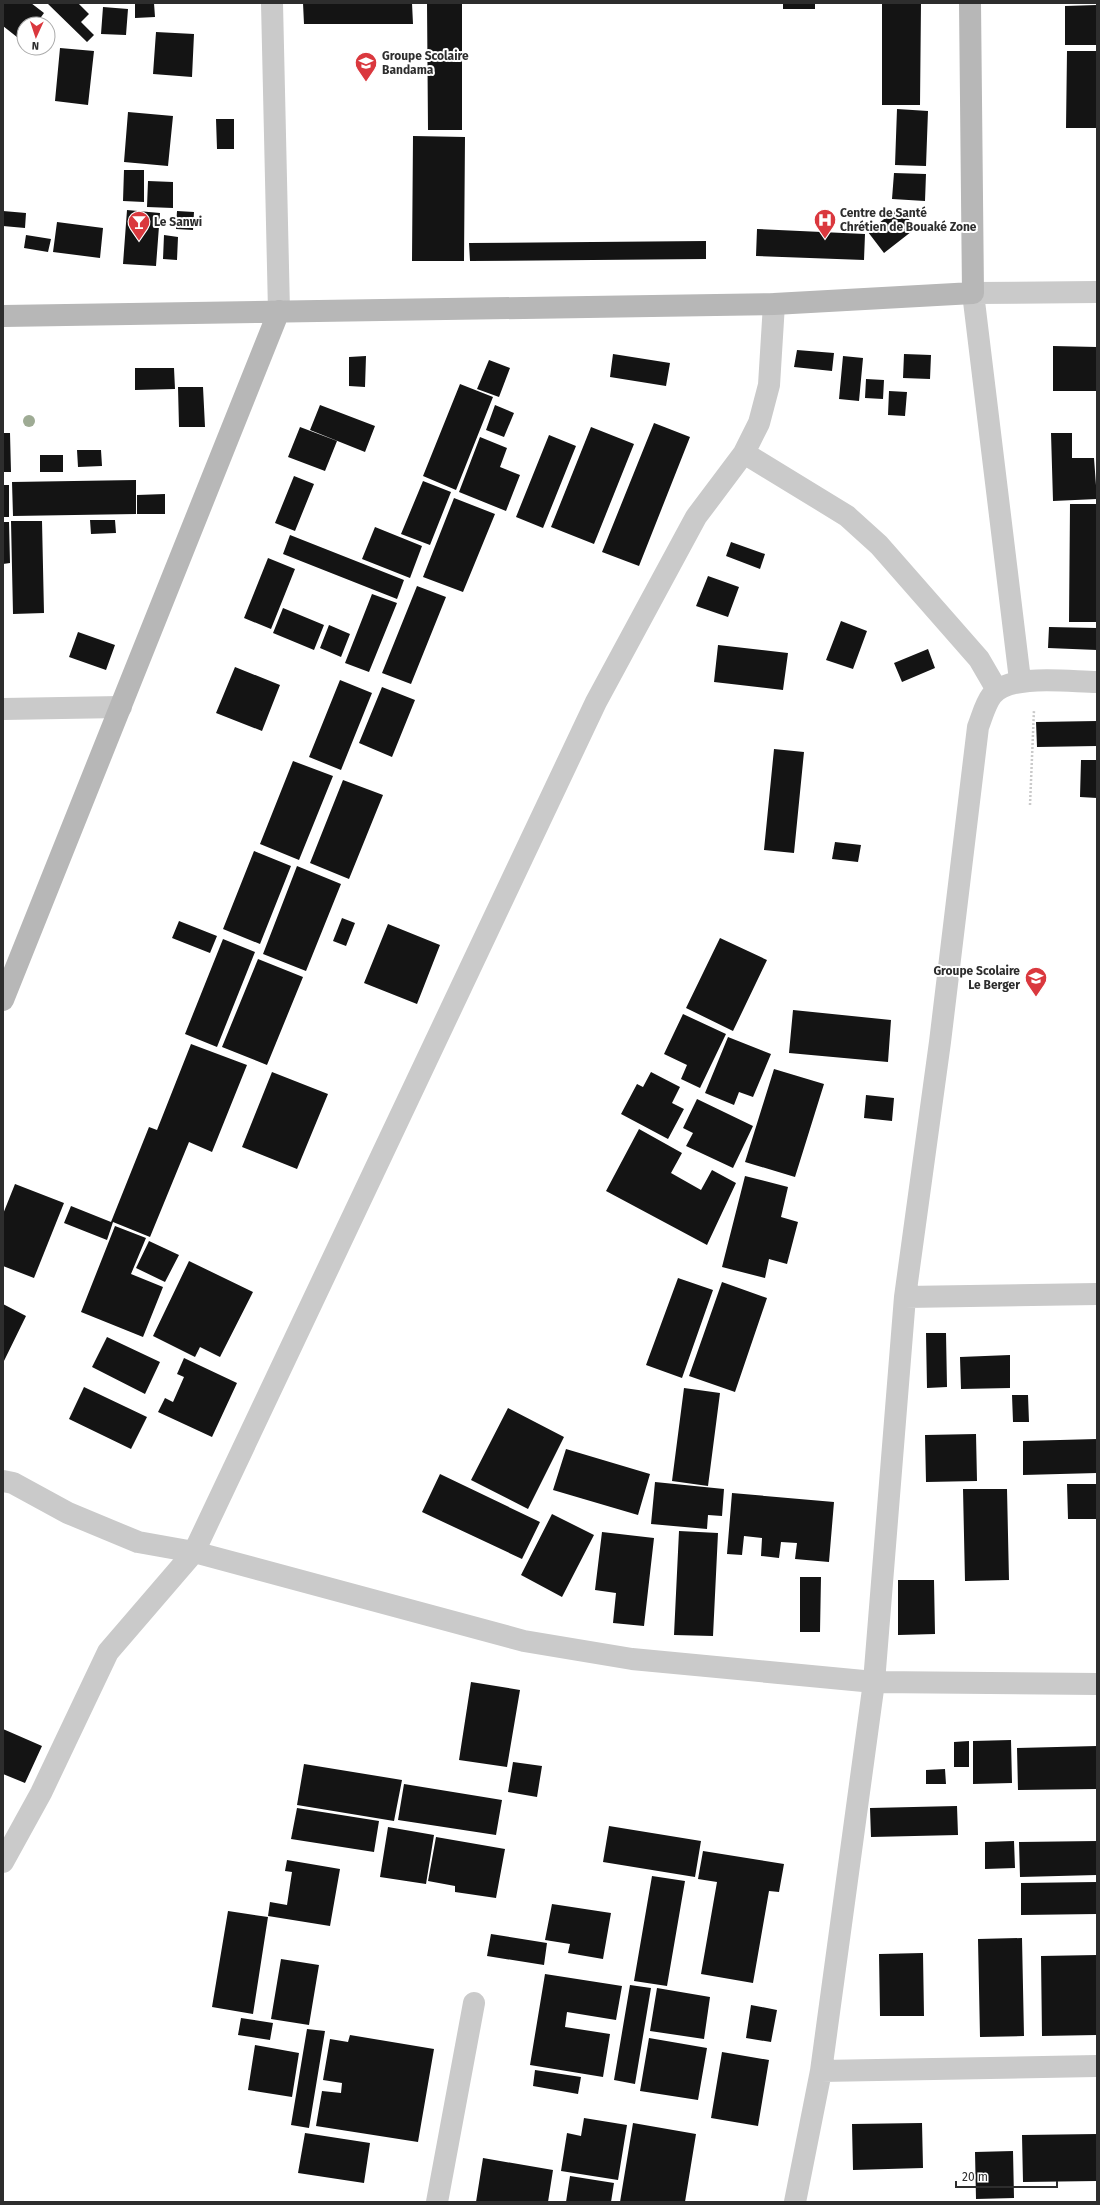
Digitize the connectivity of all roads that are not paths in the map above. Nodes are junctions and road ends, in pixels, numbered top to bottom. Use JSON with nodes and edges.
{"nodes":[{"id":1,"x":272,"y":3,"type":"edge"},
{"id":2,"x":970,"y":3,"type":"edge"},
{"id":3,"x":1097,"y":292,"type":"edge"},
{"id":4,"x":973,"y":293,"type":"junction"},
{"id":5,"x":774,"y":304,"type":"junction"},
{"id":6,"x":278,"y":311,"type":"junction"},
{"id":7,"x":3,"y":316,"type":"edge"},
{"id":8,"x":744,"y":453,"type":"junction"},
{"id":9,"x":1028,"y":681,"type":"junction"},
{"id":10,"x":1097,"y":682,"type":"edge"},
{"id":11,"x":997,"y":690,"type":"junction"},
{"id":12,"x":121,"y":707,"type":"junction"},
{"id":13,"x":3,"y":709,"type":"edge"},
{"id":14,"x":3,"y":1000,"type":"edge"},
{"id":15,"x":1097,"y":1294,"type":"edge"},
{"id":16,"x":905,"y":1297,"type":"junction"},
{"id":17,"x":3,"y":1481,"type":"edge"},
{"id":18,"x":194,"y":1552,"type":"junction"},
{"id":19,"x":874,"y":1682,"type":"junction"},
{"id":20,"x":1097,"y":1684,"type":"edge"},
{"id":21,"x":3,"y":1862,"type":"edge"},
{"id":22,"x":474,"y":2003,"type":"dead end"},
{"id":23,"x":1097,"y":2066,"type":"edge"},
{"id":24,"x":821,"y":2071,"type":"junction"},
{"id":25,"x":437,"y":2202,"type":"edge"},
{"id":26,"x":795,"y":2202,"type":"edge"}],
"edges":[{"from":1,"to":6,"type":"street"},
{"from":2,"to":4,"type":"street"},
{"from":3,"to":4,"type":"street"},
{"from":4,"to":5,"type":"street"},
{"from":4,"to":9,"type":"street"},
{"from":5,"to":6,"type":"street"},
{"from":5,"to":8,"type":"street"},
{"from":6,"to":7,"type":"street"},
{"from":6,"to":12,"type":"street"},
{"from":8,"to":11,"type":"street"},
{"from":8,"to":18,"type":"street"},
{"from":9,"to":10,"type":"street"},
{"from":9,"to":11,"type":"street"},
{"from":11,"to":16,"type":"street"},
{"from":12,"to":13,"type":"street"},
{"from":12,"to":14,"type":"street"},
{"from":15,"to":16,"type":"street"},
{"from":16,"to":19,"type":"street"},
{"from":17,"to":18,"type":"street"},
{"from":18,"to":19,"type":"street"},
{"from":18,"to":21,"type":"street"},
{"from":19,"to":20,"type":"street"},
{"from":19,"to":24,"type":"street"},
{"from":22,"to":25,"type":"street"},
{"from":23,"to":24,"type":"street"},
{"from":24,"to":26,"type":"street"}]}
